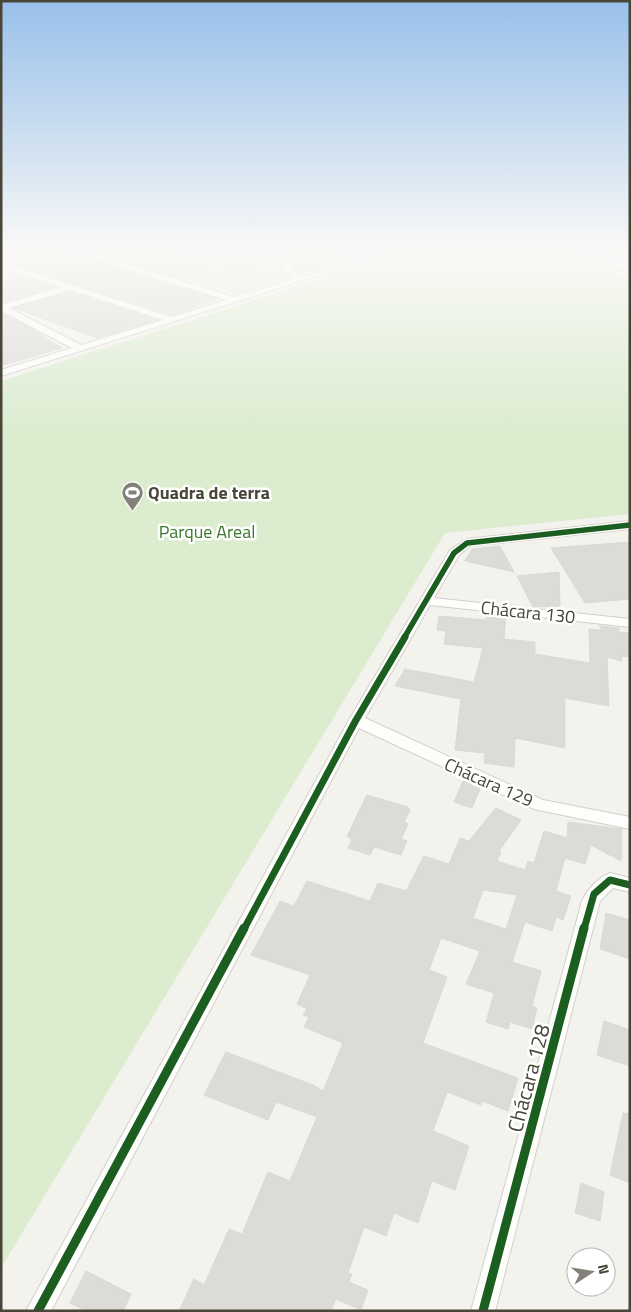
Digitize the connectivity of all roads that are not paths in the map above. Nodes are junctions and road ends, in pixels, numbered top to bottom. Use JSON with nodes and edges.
{"nodes":[{"id":1,"x":6,"y":310,"type":"edge"},
{"id":2,"x":143,"y":310,"type":"edge"},
{"id":3,"x":203,"y":310,"type":"edge"},
{"id":4,"x":173,"y":320,"type":"junction"},
{"id":5,"x":81,"y":349,"type":"junction"},
{"id":6,"x":1,"y":373,"type":"edge"},
{"id":7,"x":630,"y":525,"type":"edge"},
{"id":8,"x":427,"y":601,"type":"junction"},
{"id":9,"x":630,"y":623,"type":"edge"},
{"id":10,"x":356,"y":720,"type":"junction"},
{"id":11,"x":630,"y":823,"type":"edge"},
{"id":12,"x":630,"y":885,"type":"edge"},
{"id":13,"x":38,"y":1311,"type":"edge"},
{"id":14,"x":483,"y":1311,"type":"edge"}],
"edges":[{"from":1,"to":5,"type":"street"},
{"from":2,"to":4,"type":"street"},
{"from":3,"to":4,"type":"street"},
{"from":4,"to":5,"type":"street"},
{"from":5,"to":6,"type":"street"},
{"from":7,"to":8,"type":"street"},
{"from":8,"to":9,"type":"street","name":"Chácara 130"},
{"from":8,"to":10,"type":"street"},
{"from":10,"to":11,"type":"street","name":"Chácara 129"},
{"from":10,"to":13,"type":"street"},
{"from":12,"to":14,"type":"street","name":"Chácara 128"}]}
